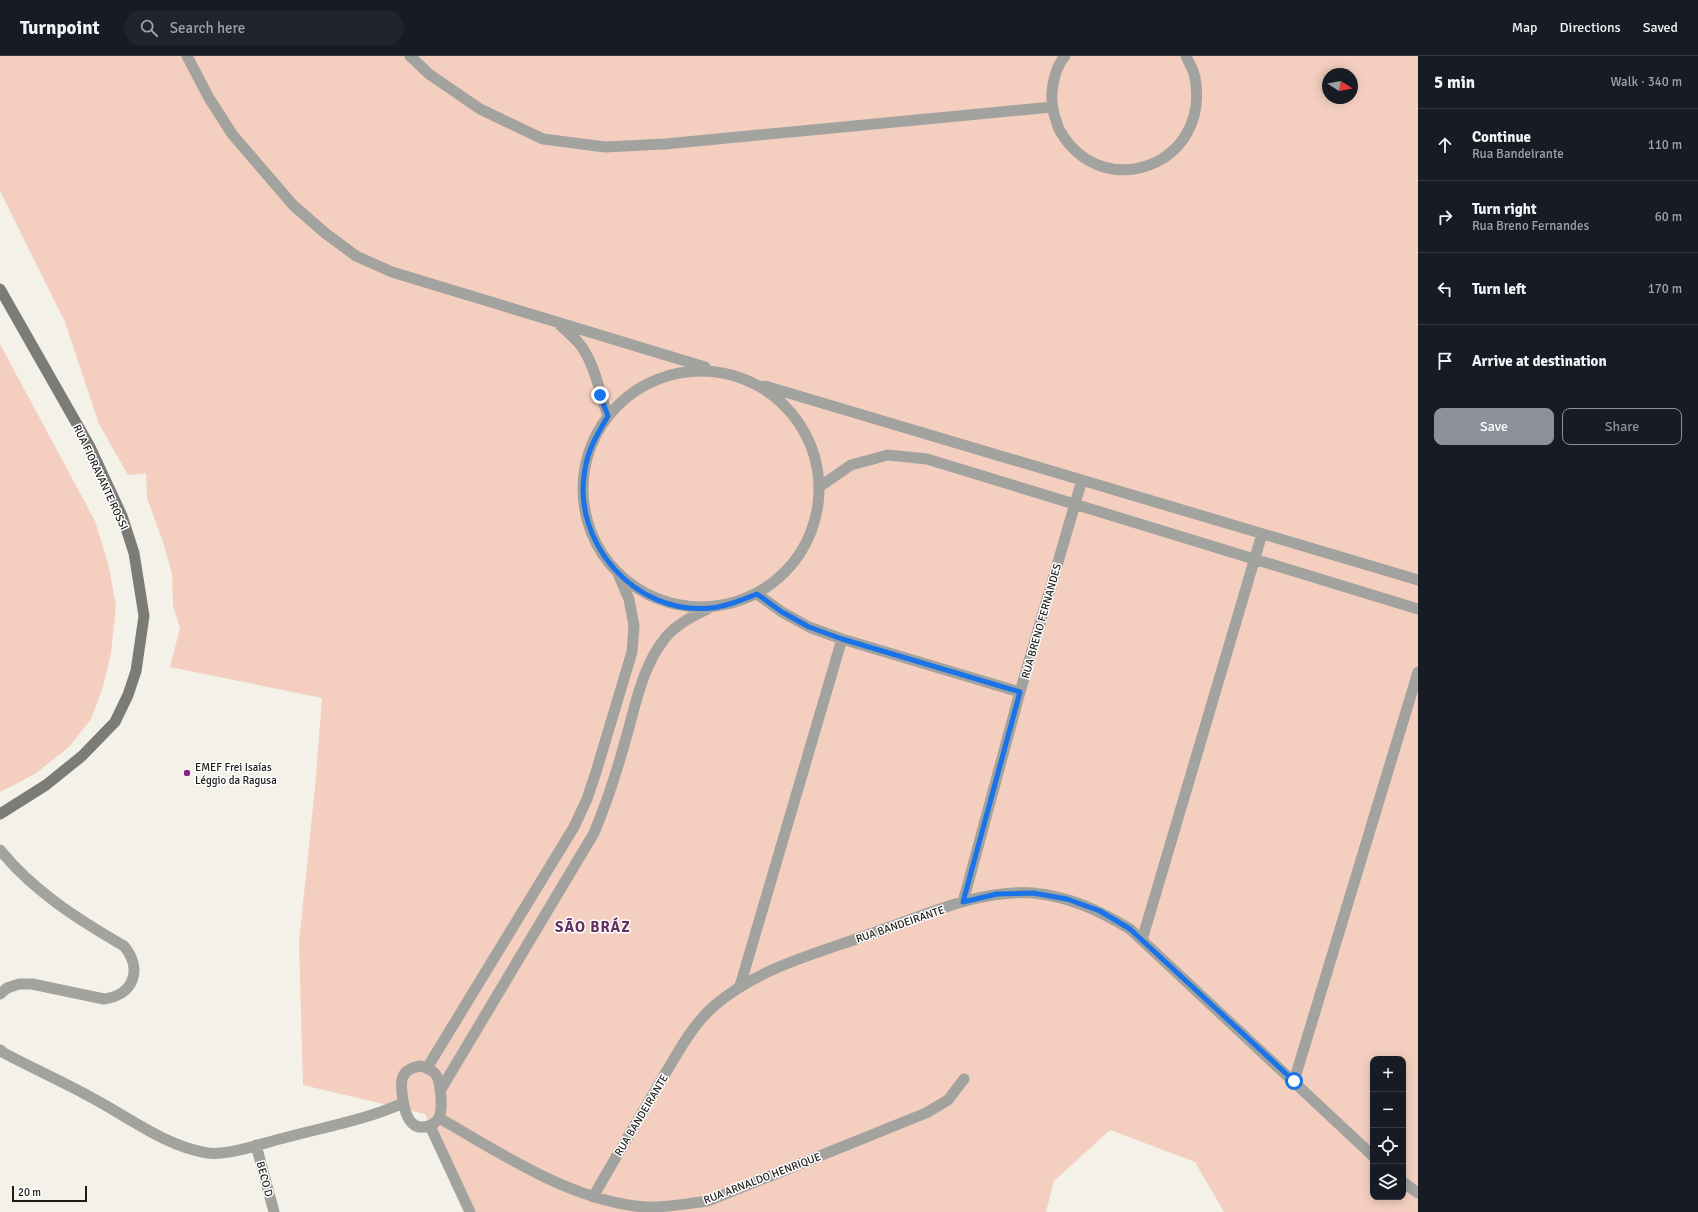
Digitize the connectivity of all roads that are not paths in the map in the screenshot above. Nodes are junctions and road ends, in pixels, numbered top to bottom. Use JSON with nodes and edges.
{"nodes":[{"id":1,"x":187,"y":56,"type":"edge"},
{"id":2,"x":410,"y":56,"type":"edge"},
{"id":3,"x":1065,"y":56,"type":"edge"},
{"id":4,"x":1186,"y":56,"type":"edge"},
{"id":5,"x":1052,"y":107,"type":"junction"},
{"id":6,"x":0,"y":289,"type":"edge"},
{"id":7,"x":558,"y":323,"type":"junction"},
{"id":8,"x":723,"y":373,"type":"junction"},
{"id":9,"x":753,"y":383,"type":"junction"},
{"id":10,"x":608,"y":416,"type":"junction"},
{"id":11,"x":1082,"y":480,"type":"junction"},
{"id":12,"x":819,"y":487,"type":"junction"},
{"id":13,"x":1075,"y":504,"type":"junction"},
{"id":14,"x":1262,"y":534,"type":"junction"},
{"id":15,"x":1255,"y":559,"type":"junction"},
{"id":16,"x":619,"y":575,"type":"junction"},
{"id":17,"x":1418,"y":580,"type":"edge"},
{"id":18,"x":757,"y":594,"type":"junction"},
{"id":19,"x":710,"y":608,"type":"junction"},
{"id":20,"x":1418,"y":609,"type":"edge"},
{"id":21,"x":842,"y":639,"type":"junction"},
{"id":22,"x":1418,"y":672,"type":"edge"},
{"id":23,"x":1020,"y":692,"type":"junction"},
{"id":24,"x":0,"y":814,"type":"edge"},
{"id":25,"x":0,"y":850,"type":"edge"},
{"id":26,"x":963,"y":902,"type":"junction"},
{"id":27,"x":1142,"y":940,"type":"junction"},
{"id":28,"x":740,"y":986,"type":"junction"},
{"id":29,"x":0,"y":994,"type":"edge"},
{"id":30,"x":0,"y":1050,"type":"edge"},
{"id":31,"x":427,"y":1068,"type":"junction"},
{"id":32,"x":964,"y":1080,"type":"dead end"},
{"id":33,"x":1294,"y":1081,"type":"junction"},
{"id":34,"x":440,"y":1091,"type":"junction"},
{"id":35,"x":403,"y":1103,"type":"junction"},
{"id":36,"x":439,"y":1118,"type":"junction"},
{"id":37,"x":430,"y":1126,"type":"junction"},
{"id":38,"x":256,"y":1145,"type":"junction"},
{"id":39,"x":1370,"y":1153,"type":"edge"},
{"id":40,"x":1406,"y":1184,"type":"edge"},
{"id":41,"x":1418,"y":1193,"type":"edge"},
{"id":42,"x":593,"y":1196,"type":"junction"},
{"id":43,"x":274,"y":1212,"type":"edge"},
{"id":44,"x":470,"y":1212,"type":"edge"}],
"edges":[{"from":1,"to":7,"type":"street"},
{"from":2,"to":5,"type":"street"},
{"from":3,"to":5,"type":"street"},
{"from":4,"to":5,"type":"street"},
{"from":6,"to":24,"type":"main road","name":"RUA FIORAVANTE ROSSI"},
{"from":7,"to":8,"type":"street"},
{"from":7,"to":10,"type":"street"},
{"from":8,"to":9,"type":"street"},
{"from":8,"to":10,"type":"street"},
{"from":9,"to":11,"type":"street"},
{"from":9,"to":12,"type":"street"},
{"from":10,"to":16,"type":"street"},
{"from":11,"to":13,"type":"street","name":"RUA BRENO FERNANDES"},
{"from":11,"to":14,"type":"street"},
{"from":12,"to":13,"type":"street"},
{"from":12,"to":18,"type":"street"},
{"from":13,"to":15,"type":"street"},
{"from":13,"to":23,"type":"street","name":"RUA BRENO FERNANDES"},
{"from":14,"to":15,"type":"street"},
{"from":14,"to":17,"type":"street"},
{"from":15,"to":20,"type":"street"},
{"from":15,"to":27,"type":"street"},
{"from":16,"to":19,"type":"street"},
{"from":16,"to":31,"type":"street"},
{"from":18,"to":19,"type":"street"},
{"from":18,"to":21,"type":"street"},
{"from":19,"to":34,"type":"street"},
{"from":21,"to":23,"type":"street"},
{"from":21,"to":28,"type":"street"},
{"from":22,"to":33,"type":"street"},
{"from":23,"to":26,"type":"street","name":"RUA BRENO FERNANDES"},
{"from":25,"to":29,"type":"street"},
{"from":26,"to":27,"type":"street","name":"RUA BANDEIRANTE"},
{"from":26,"to":28,"type":"street","name":"RUA BANDEIRANTE"},
{"from":27,"to":33,"type":"street","name":"RUA BANDEIRANTE"},
{"from":28,"to":42,"type":"street","name":"RUA BANDEIRANTE"},
{"from":30,"to":38,"type":"street"},
{"from":31,"to":34,"type":"street"},
{"from":31,"to":35,"type":"street"},
{"from":32,"to":42,"type":"street","name":"RUA ARNALDO HENRIQUE"},
{"from":33,"to":39,"type":"street","name":"RUA BANDEIRANTE"},
{"from":34,"to":36,"type":"street"},
{"from":35,"to":37,"type":"street"},
{"from":35,"to":38,"type":"street"},
{"from":36,"to":37,"type":"street"},
{"from":36,"to":42,"type":"street","name":"RUA ARNALDO HENRIQUE"},
{"from":37,"to":44,"type":"street"},
{"from":38,"to":43,"type":"street","name":"BECO D"},
{"from":40,"to":41,"type":"street"}]}
